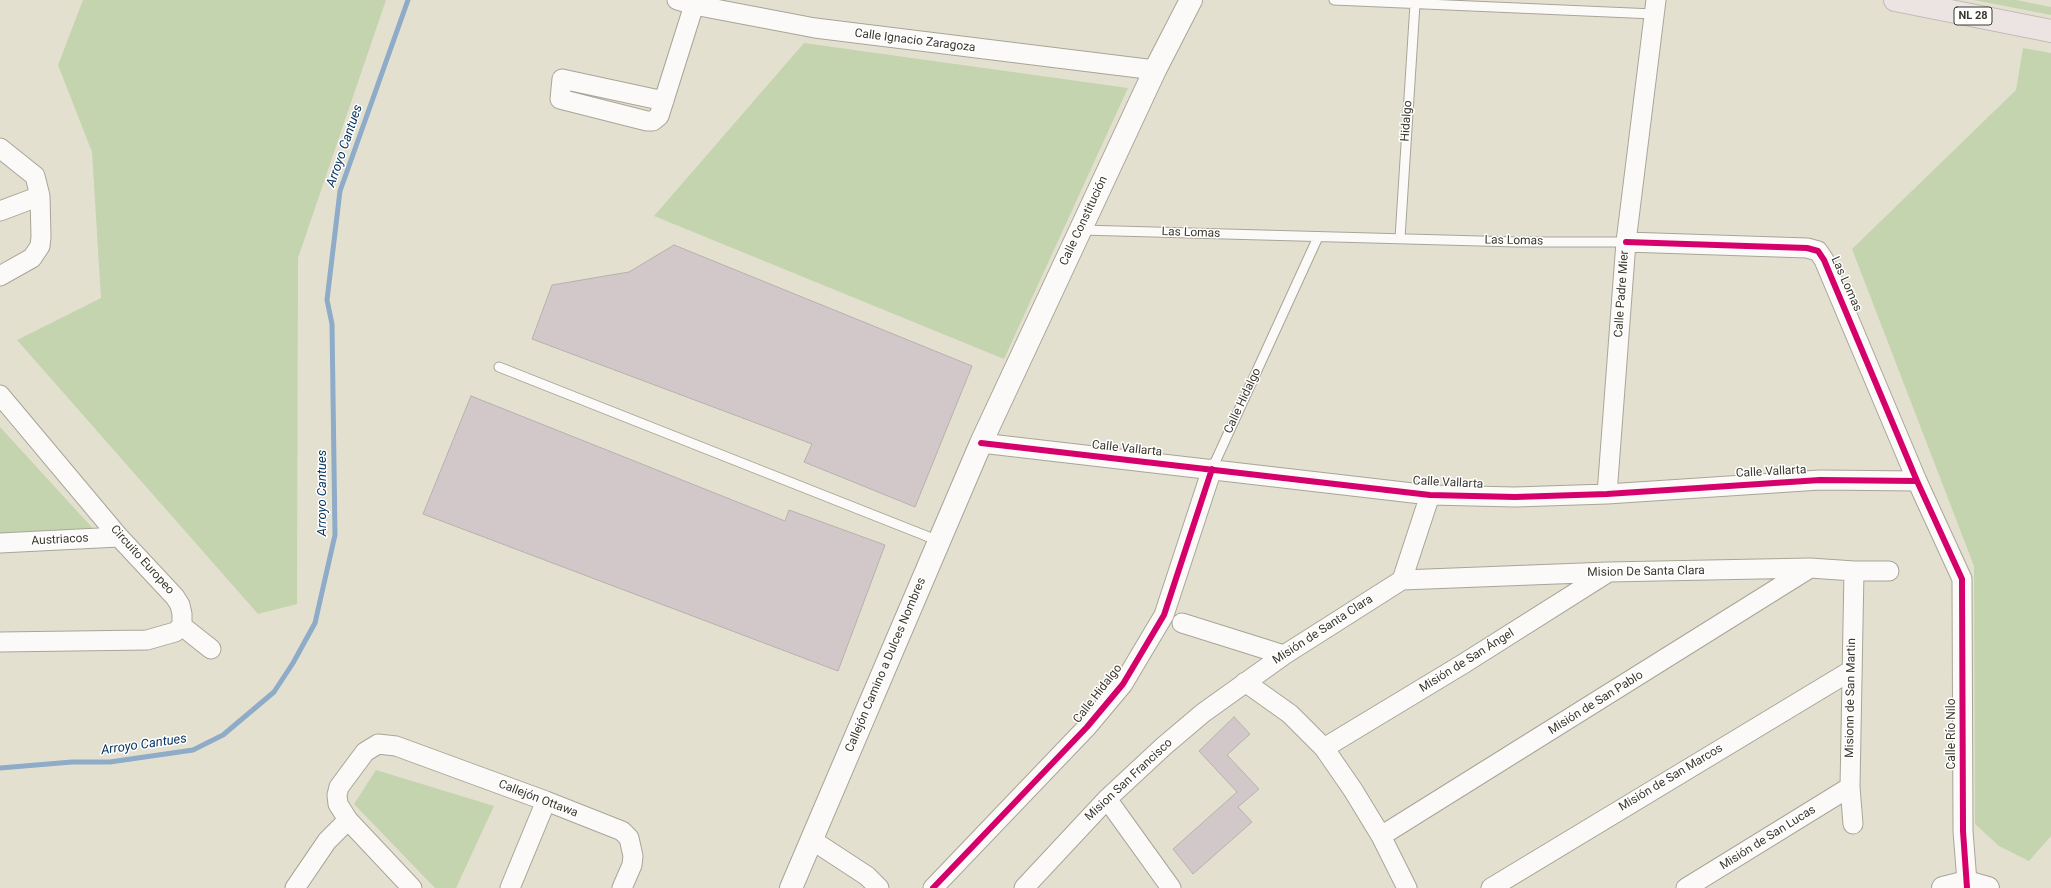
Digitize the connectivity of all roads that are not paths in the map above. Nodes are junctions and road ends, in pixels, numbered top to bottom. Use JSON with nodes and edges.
{"nodes":[{"id":1,"x":1191,"y":0,"type":"edge"},
{"id":2,"x":1334,"y":0,"type":"edge"},
{"id":3,"x":1895,"y":0,"type":"edge"},
{"id":4,"x":685,"y":2,"type":"edge"},
{"id":5,"x":1415,"y":4,"type":"junction"},
{"id":6,"x":1655,"y":7,"type":"edge"},
{"id":7,"x":2051,"y":31,"type":"edge"},
{"id":8,"x":1155,"y":70,"type":"junction"},
{"id":9,"x":664,"y":101,"type":"junction"},
{"id":10,"x":0,"y":148,"type":"edge"},
{"id":11,"x":40,"y":196,"type":"junction"},
{"id":12,"x":0,"y":211,"type":"edge"},
{"id":13,"x":1080,"y":230,"type":"junction"},
{"id":14,"x":1318,"y":237,"type":"junction"},
{"id":15,"x":1400,"y":238,"type":"junction"},
{"id":16,"x":1626,"y":242,"type":"junction"},
{"id":17,"x":0,"y":276,"type":"edge"},
{"id":18,"x":499,"y":367,"type":"dead end"},
{"id":19,"x":0,"y":395,"type":"edge"},
{"id":20,"x":981,"y":443,"type":"junction"},
{"id":21,"x":1212,"y":469,"type":"junction"},
{"id":22,"x":1917,"y":481,"type":"junction"},
{"id":23,"x":1607,"y":494,"type":"junction"},
{"id":24,"x":1430,"y":495,"type":"junction"},
{"id":25,"x":119,"y":537,"type":"junction"},
{"id":26,"x":939,"y":541,"type":"junction"},
{"id":27,"x":0,"y":543,"type":"edge"},
{"id":28,"x":1810,"y":568,"type":"junction"},
{"id":29,"x":1889,"y":570,"type":"dead end"},
{"id":30,"x":1854,"y":571,"type":"junction"},
{"id":31,"x":1608,"y":572,"type":"junction"},
{"id":32,"x":1402,"y":580,"type":"junction"},
{"id":33,"x":1182,"y":623,"type":"dead end"},
{"id":34,"x":182,"y":626,"type":"junction"},
{"id":35,"x":0,"y":642,"type":"edge"},
{"id":36,"x":211,"y":649,"type":"dead end"},
{"id":37,"x":1284,"y":655,"type":"junction"},
{"id":38,"x":1852,"y":670,"type":"junction"},
{"id":39,"x":1245,"y":682,"type":"junction"},
{"id":40,"x":1324,"y":748,"type":"junction"},
{"id":41,"x":1850,"y":787,"type":"junction"},
{"id":42,"x":1107,"y":799,"type":"junction"},
{"id":43,"x":546,"y":801,"type":"junction"},
{"id":44,"x":348,"y":820,"type":"junction"},
{"id":45,"x":1853,"y":824,"type":"dead end"},
{"id":46,"x":1381,"y":836,"type":"junction"},
{"id":47,"x":812,"y":840,"type":"junction"},
{"id":48,"x":1967,"y":885,"type":"edge"},
{"id":49,"x":1167,"y":886,"type":"edge"},
{"id":50,"x":295,"y":888,"type":"edge"},
{"id":51,"x":412,"y":888,"type":"edge"},
{"id":52,"x":510,"y":888,"type":"edge"},
{"id":53,"x":622,"y":888,"type":"edge"},
{"id":54,"x":791,"y":888,"type":"edge"},
{"id":55,"x":879,"y":888,"type":"edge"},
{"id":56,"x":933,"y":888,"type":"edge"},
{"id":57,"x":1024,"y":888,"type":"edge"},
{"id":58,"x":1407,"y":888,"type":"edge"},
{"id":59,"x":1490,"y":888,"type":"edge"},
{"id":60,"x":1686,"y":888,"type":"edge"},
{"id":61,"x":1943,"y":888,"type":"edge"},
{"id":62,"x":1988,"y":888,"type":"edge"}],
"edges":[{"from":1,"to":8,"type":"main road","name":"Calle Constitución"},
{"from":2,"to":5,"type":"lane"},
{"from":3,"to":7,"type":"main road","number":"NL 28"},
{"from":4,"to":8,"type":"street","name":"Calle Ignacio Zaragoza"},
{"from":4,"to":9,"type":"street"},
{"from":5,"to":6,"type":"lane"},
{"from":5,"to":15,"type":"lane","name":"Hidalgo"},
{"from":6,"to":16,"type":"street","name":"Calle Padre Mier"},
{"from":8,"to":13,"type":"main road","name":"Calle Constitución"},
{"from":9,"to":9,"type":"street"},
{"from":10,"to":11,"type":"street"},
{"from":11,"to":12,"type":"street"},
{"from":11,"to":17,"type":"street"},
{"from":13,"to":14,"type":"lane","name":"Las Lomas"},
{"from":13,"to":20,"type":"main road","name":"Calle Constitución"},
{"from":14,"to":15,"type":"lane","name":"Las Lomas"},
{"from":14,"to":21,"type":"lane","name":"Calle Hidalgo"},
{"from":15,"to":16,"type":"lane","name":"Las Lomas"},
{"from":16,"to":22,"type":"street","name":"Las Lomas"},
{"from":16,"to":23,"type":"street","name":"Calle Padre Mier"},
{"from":18,"to":26,"type":"lane"},
{"from":19,"to":25,"type":"street","name":"Circuito Europeo"},
{"from":20,"to":21,"type":"street","name":"Calle Vallarta"},
{"from":20,"to":26,"type":"main road","name":"Callejón Camino a Dulces Nombres"},
{"from":21,"to":24,"type":"street","name":"Calle Vallarta"},
{"from":21,"to":56,"type":"street","name":"Calle Hidalgo"},
{"from":22,"to":23,"type":"street","name":"Calle Vallarta"},
{"from":22,"to":48,"type":"street","name":"Calle Río Nilo"},
{"from":23,"to":24,"type":"street","name":"Calle Vallarta"},
{"from":24,"to":32,"type":"street"},
{"from":25,"to":27,"type":"street","name":"Austriacos"},
{"from":25,"to":34,"type":"street","name":"Circuito Europeo"},
{"from":26,"to":47,"type":"main road","name":"Callejón Camino a Dulces Nombres"},
{"from":28,"to":30,"type":"street","name":"Mision De Santa Clara"},
{"from":28,"to":31,"type":"street","name":"Mision De Santa Clara"},
{"from":28,"to":46,"type":"street","name":"Misión de San Pablo"},
{"from":29,"to":30,"type":"street","name":"Mision De Santa Clara"},
{"from":30,"to":38,"type":"street","name":"Misionn de San Martin"},
{"from":31,"to":32,"type":"street","name":"Mision De Santa Clara"},
{"from":31,"to":40,"type":"street","name":"Misión de San Ángel"},
{"from":32,"to":37,"type":"street","name":"Misión de Santa Clara"},
{"from":33,"to":37,"type":"street"},
{"from":34,"to":35,"type":"street"},
{"from":34,"to":36,"type":"street"},
{"from":37,"to":39,"type":"street","name":"Misión de Santa Clara"},
{"from":38,"to":41,"type":"street","name":"Misionn de San Martin"},
{"from":38,"to":59,"type":"street","name":"Misión de San Marcos"},
{"from":39,"to":40,"type":"street"},
{"from":39,"to":42,"type":"street","name":"Mision San Francisco"},
{"from":40,"to":46,"type":"street"},
{"from":41,"to":45,"type":"street","name":"Misionn de San Martin"},
{"from":41,"to":60,"type":"street","name":"Misión de San Lucas"},
{"from":42,"to":49,"type":"street"},
{"from":42,"to":57,"type":"street","name":"Mision San Francisco"},
{"from":43,"to":44,"type":"street","name":"Callejón Ottawa"},
{"from":43,"to":52,"type":"street"},
{"from":43,"to":53,"type":"street","name":"Callejón Ottawa"},
{"from":44,"to":50,"type":"street"},
{"from":44,"to":51,"type":"street","name":"Callejón Ottawa"},
{"from":46,"to":58,"type":"street"},
{"from":47,"to":54,"type":"main road","name":"Callejón Camino a Dulces Nombres"},
{"from":47,"to":55,"type":"street"},
{"from":48,"to":61,"type":"main road"},
{"from":48,"to":62,"type":"main road"}]}
